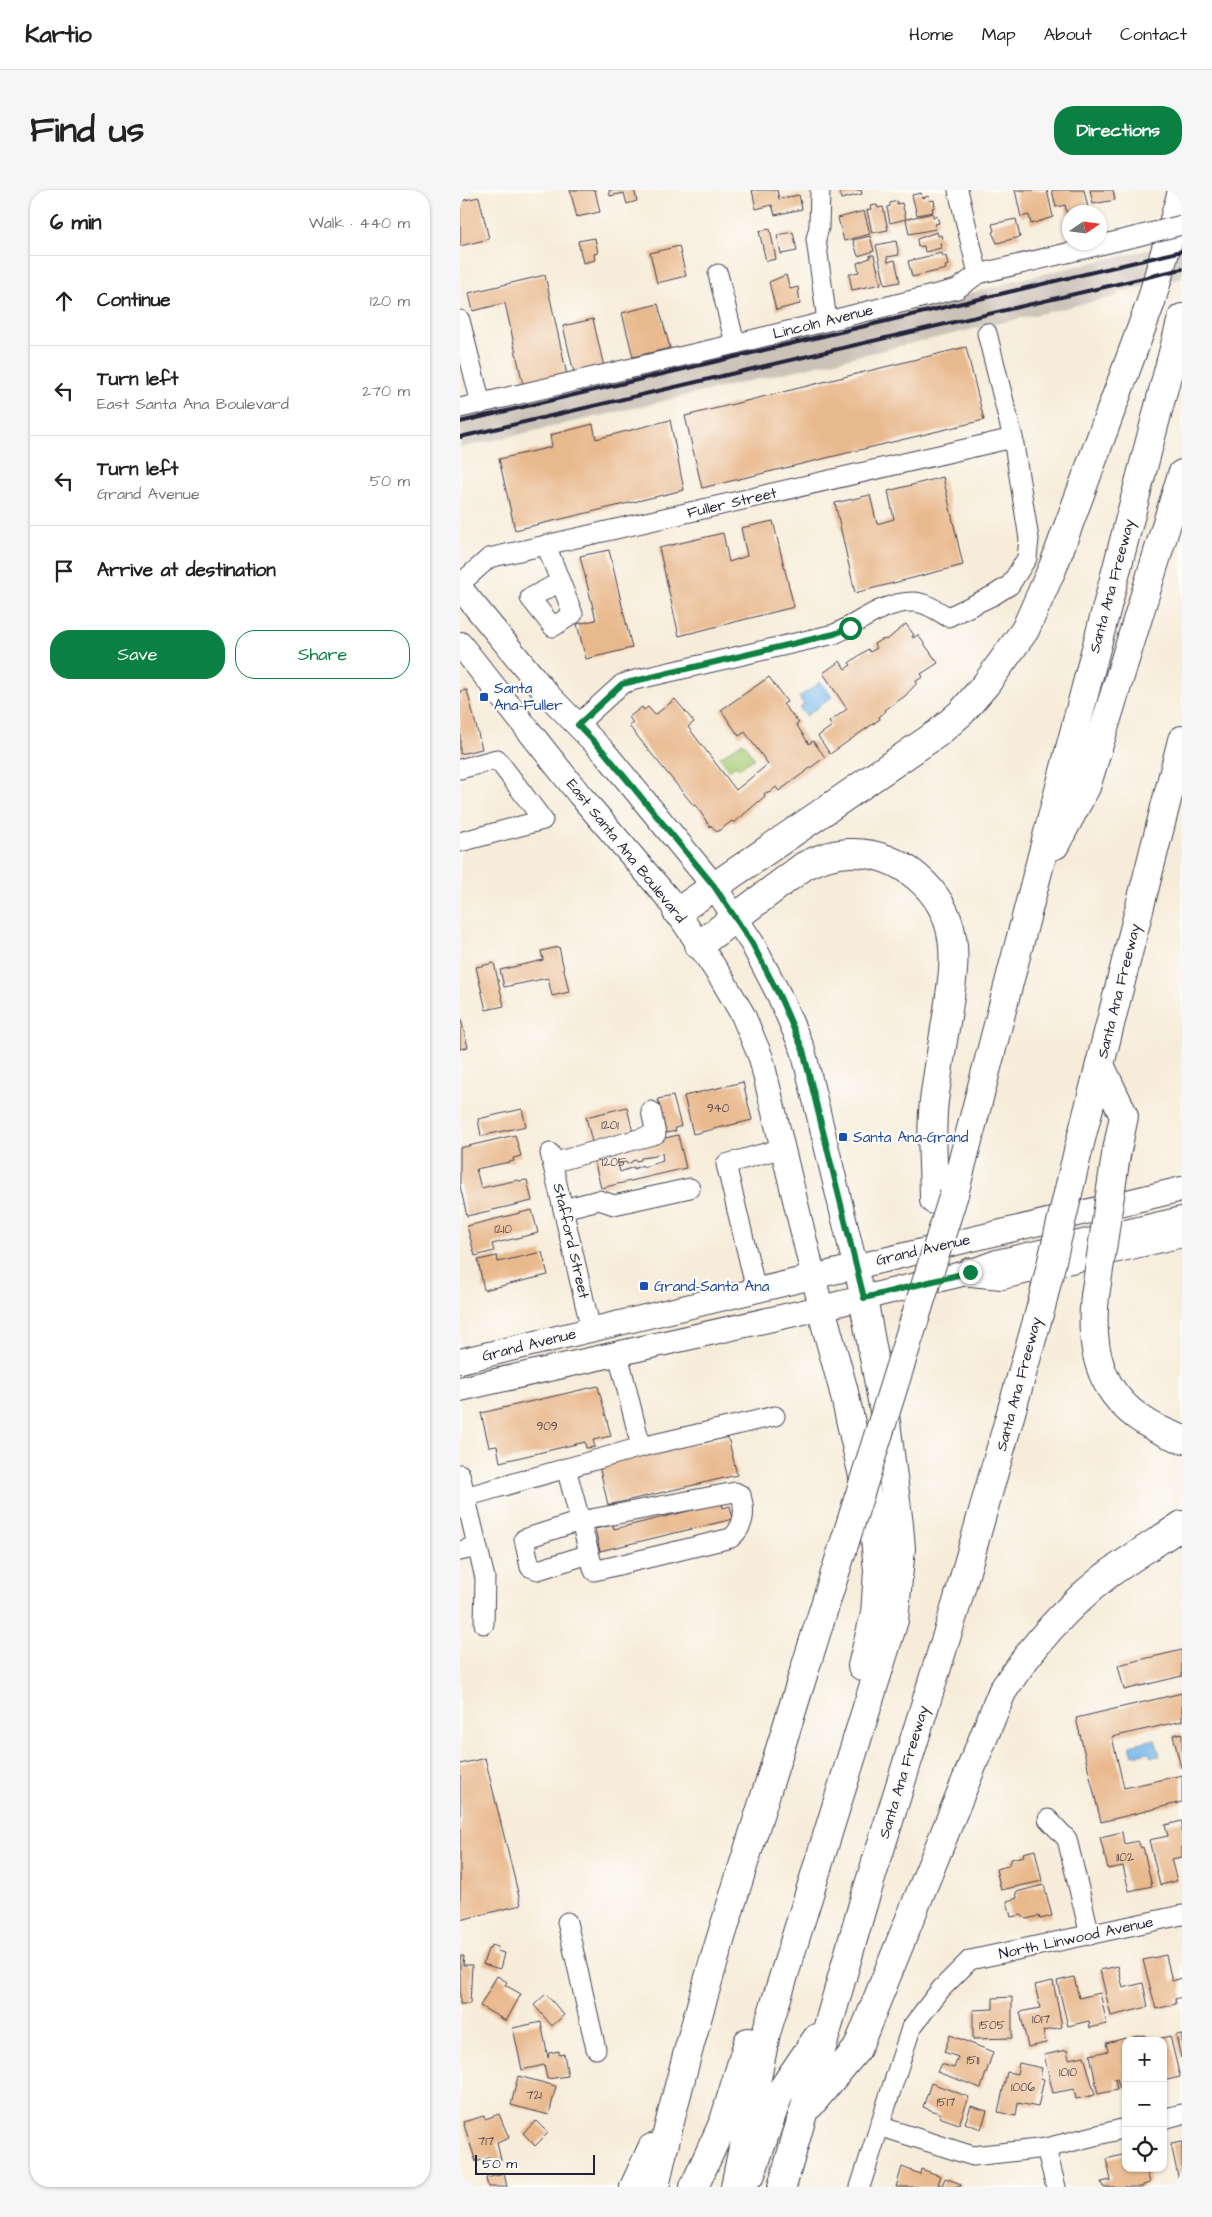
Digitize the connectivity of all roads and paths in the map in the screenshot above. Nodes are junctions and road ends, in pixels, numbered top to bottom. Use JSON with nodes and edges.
{"nodes":[{"id":1,"x":820,"y":190,"type":"edge"},
{"id":2,"x":958,"y":190,"type":"edge"},
{"id":3,"x":1182,"y":191,"type":"edge"},
{"id":4,"x":1182,"y":225,"type":"edge"},
{"id":5,"x":718,"y":274,"type":"dead end"},
{"id":6,"x":978,"y":274,"type":"junction"},
{"id":7,"x":1182,"y":318,"type":"edge"},
{"id":8,"x":460,"y":320,"type":"edge"},
{"id":9,"x":827,"y":321,"type":"junction"},
{"id":10,"x":987,"y":332,"type":"dead end"},
{"id":11,"x":734,"y":344,"type":"junction"},
{"id":12,"x":481,"y":404,"type":"junction"},
{"id":13,"x":460,"y":408,"type":"edge"},
{"id":14,"x":1013,"y":438,"type":"junction"},
{"id":15,"x":1182,"y":474,"type":"edge"},
{"id":16,"x":546,"y":546,"type":"junction"},
{"id":17,"x":560,"y":582,"type":"dead end"},
{"id":18,"x":460,"y":586,"type":"edge"},
{"id":19,"x":460,"y":644,"type":"edge"},
{"id":20,"x":578,"y":725,"type":"junction"},
{"id":21,"x":1182,"y":740,"type":"edge"},
{"id":22,"x":460,"y":769,"type":"edge"},
{"id":23,"x":460,"y":842,"type":"edge"},
{"id":24,"x":1034,"y":884,"type":"junction"},
{"id":25,"x":714,"y":886,"type":"junction"},
{"id":26,"x":677,"y":912,"type":"junction"},
{"id":27,"x":735,"y":918,"type":"junction"},
{"id":28,"x":699,"y":945,"type":"junction"},
{"id":29,"x":1100,"y":1065,"type":"junction"},
{"id":30,"x":651,"y":1111,"type":"dead end"},
{"id":31,"x":782,"y":1148,"type":"junction"},
{"id":32,"x":690,"y":1188,"type":"dead end"},
{"id":33,"x":1182,"y":1189,"type":"edge"},
{"id":34,"x":944,"y":1197,"type":"junction"},
{"id":35,"x":563,"y":1209,"type":"junction"},
{"id":36,"x":1182,"y":1219,"type":"edge"},
{"id":37,"x":1182,"y":1233,"type":"edge"},
{"id":38,"x":856,"y":1266,"type":"junction"},
{"id":39,"x":970,"y":1272,"type":"junction"},
{"id":40,"x":813,"y":1277,"type":"junction"},
{"id":41,"x":756,"y":1290,"type":"junction"},
{"id":42,"x":864,"y":1298,"type":"junction"},
{"id":43,"x":821,"y":1308,"type":"junction"},
{"id":44,"x":591,"y":1330,"type":"junction"},
{"id":45,"x":618,"y":1354,"type":"junction"},
{"id":46,"x":460,"y":1361,"type":"edge"},
{"id":47,"x":460,"y":1389,"type":"edge"},
{"id":48,"x":775,"y":1416,"type":"dead end"},
{"id":49,"x":1182,"y":1439,"type":"edge"},
{"id":50,"x":641,"y":1447,"type":"junction"},
{"id":51,"x":566,"y":1468,"type":"junction"},
{"id":52,"x":460,"y":1474,"type":"edge"},
{"id":53,"x":465,"y":1497,"type":"junction"},
{"id":54,"x":580,"y":1521,"type":"junction"},
{"id":55,"x":1182,"y":1524,"type":"edge"},
{"id":56,"x":469,"y":1549,"type":"edge"},
{"id":57,"x":592,"y":1563,"type":"junction"},
{"id":58,"x":484,"y":1624,"type":"dead end"},
{"id":59,"x":1048,"y":1818,"type":"dead end"},
{"id":60,"x":1182,"y":1915,"type":"edge"},
{"id":61,"x":567,"y":1922,"type":"dead end"},
{"id":62,"x":1090,"y":1935,"type":"junction"},
{"id":63,"x":830,"y":2020,"type":"junction"},
{"id":64,"x":596,"y":2049,"type":"dead end"},
{"id":65,"x":671,"y":2108,"type":"junction"},
{"id":66,"x":804,"y":2111,"type":"junction"},
{"id":67,"x":1182,"y":2114,"type":"edge"},
{"id":68,"x":1167,"y":2118,"type":"edge"},
{"id":69,"x":879,"y":2126,"type":"junction"},
{"id":70,"x":1122,"y":2129,"type":"edge"},
{"id":71,"x":1046,"y":2148,"type":"junction"},
{"id":72,"x":634,"y":2187,"type":"edge"},
{"id":73,"x":654,"y":2187,"type":"edge"},
{"id":74,"x":694,"y":2187,"type":"edge"},
{"id":75,"x":735,"y":2187,"type":"edge"},
{"id":76,"x":747,"y":2187,"type":"edge"},
{"id":77,"x":782,"y":2187,"type":"edge"},
{"id":78,"x":860,"y":2187,"type":"edge"},
{"id":79,"x":1056,"y":2187,"type":"edge"}],
"edges":[{"from":1,"to":9,"type":"street"},
{"from":2,"to":6,"type":"street"},
{"from":3,"to":25,"type":"highway"},
{"from":4,"to":6,"type":"street","name":"Lincoln Avenue","bridge":true},
{"from":5,"to":11,"type":"street"},
{"from":6,"to":9,"type":"street","name":"Lincoln Avenue"},
{"from":7,"to":24,"type":"highway","name":"Santa Ana Freeway"},
{"from":8,"to":12,"type":"street"},
{"from":9,"to":11,"type":"street","name":"Lincoln Avenue"},
{"from":10,"to":14,"type":"street"},
{"from":11,"to":12,"type":"street","name":"Lincoln Avenue"},
{"from":12,"to":13,"type":"street","name":"Lincoln Avenue"},
{"from":14,"to":16,"type":"street","name":"Fuller Street"},
{"from":14,"to":20,"type":"street"},
{"from":15,"to":24,"type":"highway","name":"Santa Ana Freeway"},
{"from":16,"to":17,"type":"street"},
{"from":16,"to":18,"type":"street","name":"Fuller Street"},
{"from":18,"to":20,"type":"main road"},
{"from":19,"to":26,"type":"main road","name":"East Santa Ana Boulevard"},
{"from":20,"to":25,"type":"main road"},
{"from":21,"to":29,"type":"highway","name":"Santa Ana Freeway"},
{"from":22,"to":23,"type":"street"},
{"from":24,"to":34,"type":"highway","name":"Santa Ana Freeway"},
{"from":25,"to":26,"type":"highway"},
{"from":25,"to":27,"type":"main road"},
{"from":26,"to":28,"type":"main road","name":"East Santa Ana Boulevard"},
{"from":27,"to":28,"type":"highway"},
{"from":27,"to":34,"type":"highway"},
{"from":27,"to":38,"type":"main road"},
{"from":28,"to":31,"type":"main road","name":"East Santa Ana Boulevard"},
{"from":29,"to":49,"type":"highway","bridge":true},
{"from":29,"to":63,"type":"highway","name":"Santa Ana Freeway","bridge":true},
{"from":30,"to":35,"type":"street","name":"Stafford Street"},
{"from":31,"to":40,"type":"main road","name":"East Santa Ana Boulevard"},
{"from":31,"to":41,"type":"street"},
{"from":32,"to":35,"type":"street"},
{"from":33,"to":38,"type":"main road","name":"Grand Avenue"},
{"from":34,"to":65,"type":"highway","bridge":true},
{"from":35,"to":44,"type":"street","name":"Stafford Street"},
{"from":36,"to":39,"type":"main road","name":"Grand Avenue"},
{"from":37,"to":39,"type":"highway"},
{"from":38,"to":40,"type":"main road","name":"Grand Avenue"},
{"from":38,"to":42,"type":"main road"},
{"from":39,"to":42,"type":"main road","name":"Grand Avenue"},
{"from":40,"to":41,"type":"main road","name":"Grand Avenue"},
{"from":40,"to":43,"type":"main road","name":"East Santa Ana Boulevard"},
{"from":41,"to":44,"type":"main road","name":"Grand Avenue"},
{"from":42,"to":43,"type":"main road","name":"Grand Avenue"},
{"from":42,"to":75,"type":"highway"},
{"from":43,"to":45,"type":"main road","name":"Grand Avenue"},
{"from":43,"to":74,"type":"highway"},
{"from":44,"to":46,"type":"main road","name":"Grand Avenue"},
{"from":45,"to":47,"type":"main road","name":"Grand Avenue"},
{"from":45,"to":50,"type":"street"},
{"from":48,"to":50,"type":"street"},
{"from":50,"to":51,"type":"street"},
{"from":51,"to":53,"type":"street"},
{"from":51,"to":54,"type":"street"},
{"from":52,"to":53,"type":"street"},
{"from":53,"to":56,"type":"street"},
{"from":54,"to":57,"type":"street"},
{"from":54,"to":57,"type":"street"},
{"from":54,"to":57,"type":"street"},
{"from":55,"to":66,"type":"highway"},
{"from":56,"to":58,"type":"street"},
{"from":59,"to":62,"type":"street"},
{"from":60,"to":62,"type":"street","name":"North Linwood Avenue"},
{"from":61,"to":64,"type":"street"},
{"from":62,"to":69,"type":"street","name":"North Linwood Avenue"},
{"from":63,"to":66,"type":"highway","name":"Santa Ana Freeway"},
{"from":63,"to":76,"type":"highway","name":"Santa Ana Freeway"},
{"from":65,"to":72,"type":"highway"},
{"from":65,"to":73,"type":"highway"},
{"from":66,"to":77,"type":"highway","name":"Santa Ana Freeway"},
{"from":67,"to":68,"type":"street"},
{"from":69,"to":71,"type":"street"},
{"from":69,"to":78,"type":"street"},
{"from":70,"to":71,"type":"street"},
{"from":71,"to":79,"type":"street"}]}
